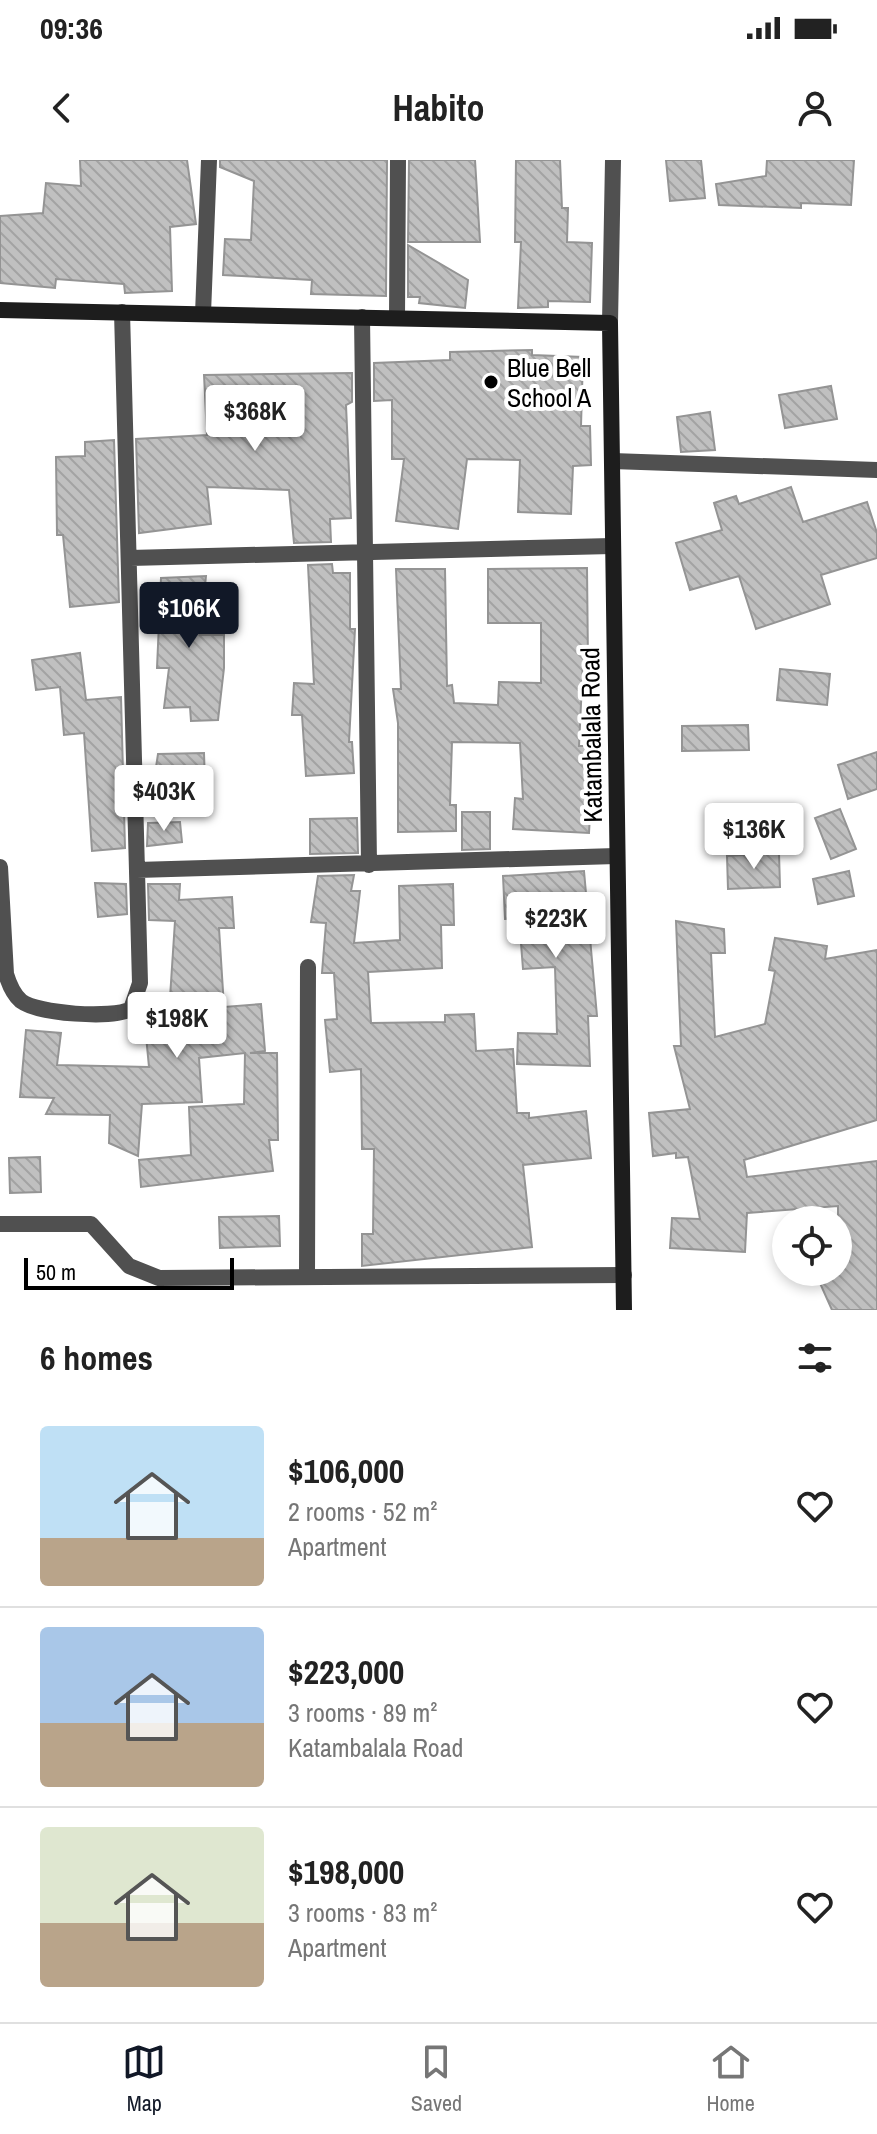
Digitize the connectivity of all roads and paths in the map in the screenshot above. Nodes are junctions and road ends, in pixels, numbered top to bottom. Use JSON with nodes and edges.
{"nodes":[{"id":1,"x":209,"y":160,"type":"edge"},
{"id":2,"x":398,"y":160,"type":"edge"},
{"id":3,"x":613,"y":160,"type":"edge"},
{"id":4,"x":0,"y":310,"type":"edge"},
{"id":5,"x":122,"y":312,"type":"junction"},
{"id":6,"x":203,"y":314,"type":"junction"},
{"id":7,"x":362,"y":317,"type":"junction"},
{"id":8,"x":397,"y":318,"type":"junction"},
{"id":9,"x":610,"y":323,"type":"junction"},
{"id":10,"x":612,"y":461,"type":"junction"},
{"id":11,"x":877,"y":470,"type":"edge"},
{"id":12,"x":612,"y":546,"type":"junction"},
{"id":13,"x":365,"y":551,"type":"junction"},
{"id":14,"x":130,"y":558,"type":"junction"},
{"id":15,"x":616,"y":856,"type":"junction"},
{"id":16,"x":369,"y":865,"type":"junction"},
{"id":17,"x":0,"y":867,"type":"edge"},
{"id":18,"x":137,"y":870,"type":"junction"},
{"id":19,"x":308,"y":967,"type":"dead end"},
{"id":20,"x":0,"y":1224,"type":"edge"},
{"id":21,"x":624,"y":1275,"type":"junction"},
{"id":22,"x":307,"y":1277,"type":"junction"},
{"id":23,"x":624,"y":1310,"type":"edge"}],
"edges":[{"from":1,"to":6,"type":"street"},
{"from":2,"to":8,"type":"street"},
{"from":3,"to":9,"type":"street","name":"Katambalala Road"},
{"from":4,"to":5,"type":"main road"},
{"from":5,"to":6,"type":"main road"},
{"from":5,"to":14,"type":"street"},
{"from":6,"to":7,"type":"main road"},
{"from":7,"to":8,"type":"main road"},
{"from":7,"to":13,"type":"street"},
{"from":8,"to":9,"type":"main road"},
{"from":9,"to":10,"type":"main road","name":"Katambalala Road"},
{"from":10,"to":11,"type":"street"},
{"from":10,"to":12,"type":"main road","name":"Katambalala Road"},
{"from":12,"to":13,"type":"street"},
{"from":12,"to":15,"type":"main road","name":"Katambalala Road"},
{"from":13,"to":14,"type":"street"},
{"from":13,"to":16,"type":"street"},
{"from":14,"to":18,"type":"street"},
{"from":15,"to":16,"type":"street"},
{"from":15,"to":21,"type":"main road","name":"Katambalala Road"},
{"from":16,"to":18,"type":"street"},
{"from":17,"to":18,"type":"street"},
{"from":19,"to":22,"type":"street"},
{"from":20,"to":22,"type":"street"},
{"from":21,"to":22,"type":"street"},
{"from":21,"to":23,"type":"main road","name":"Katambalala Road"}]}
